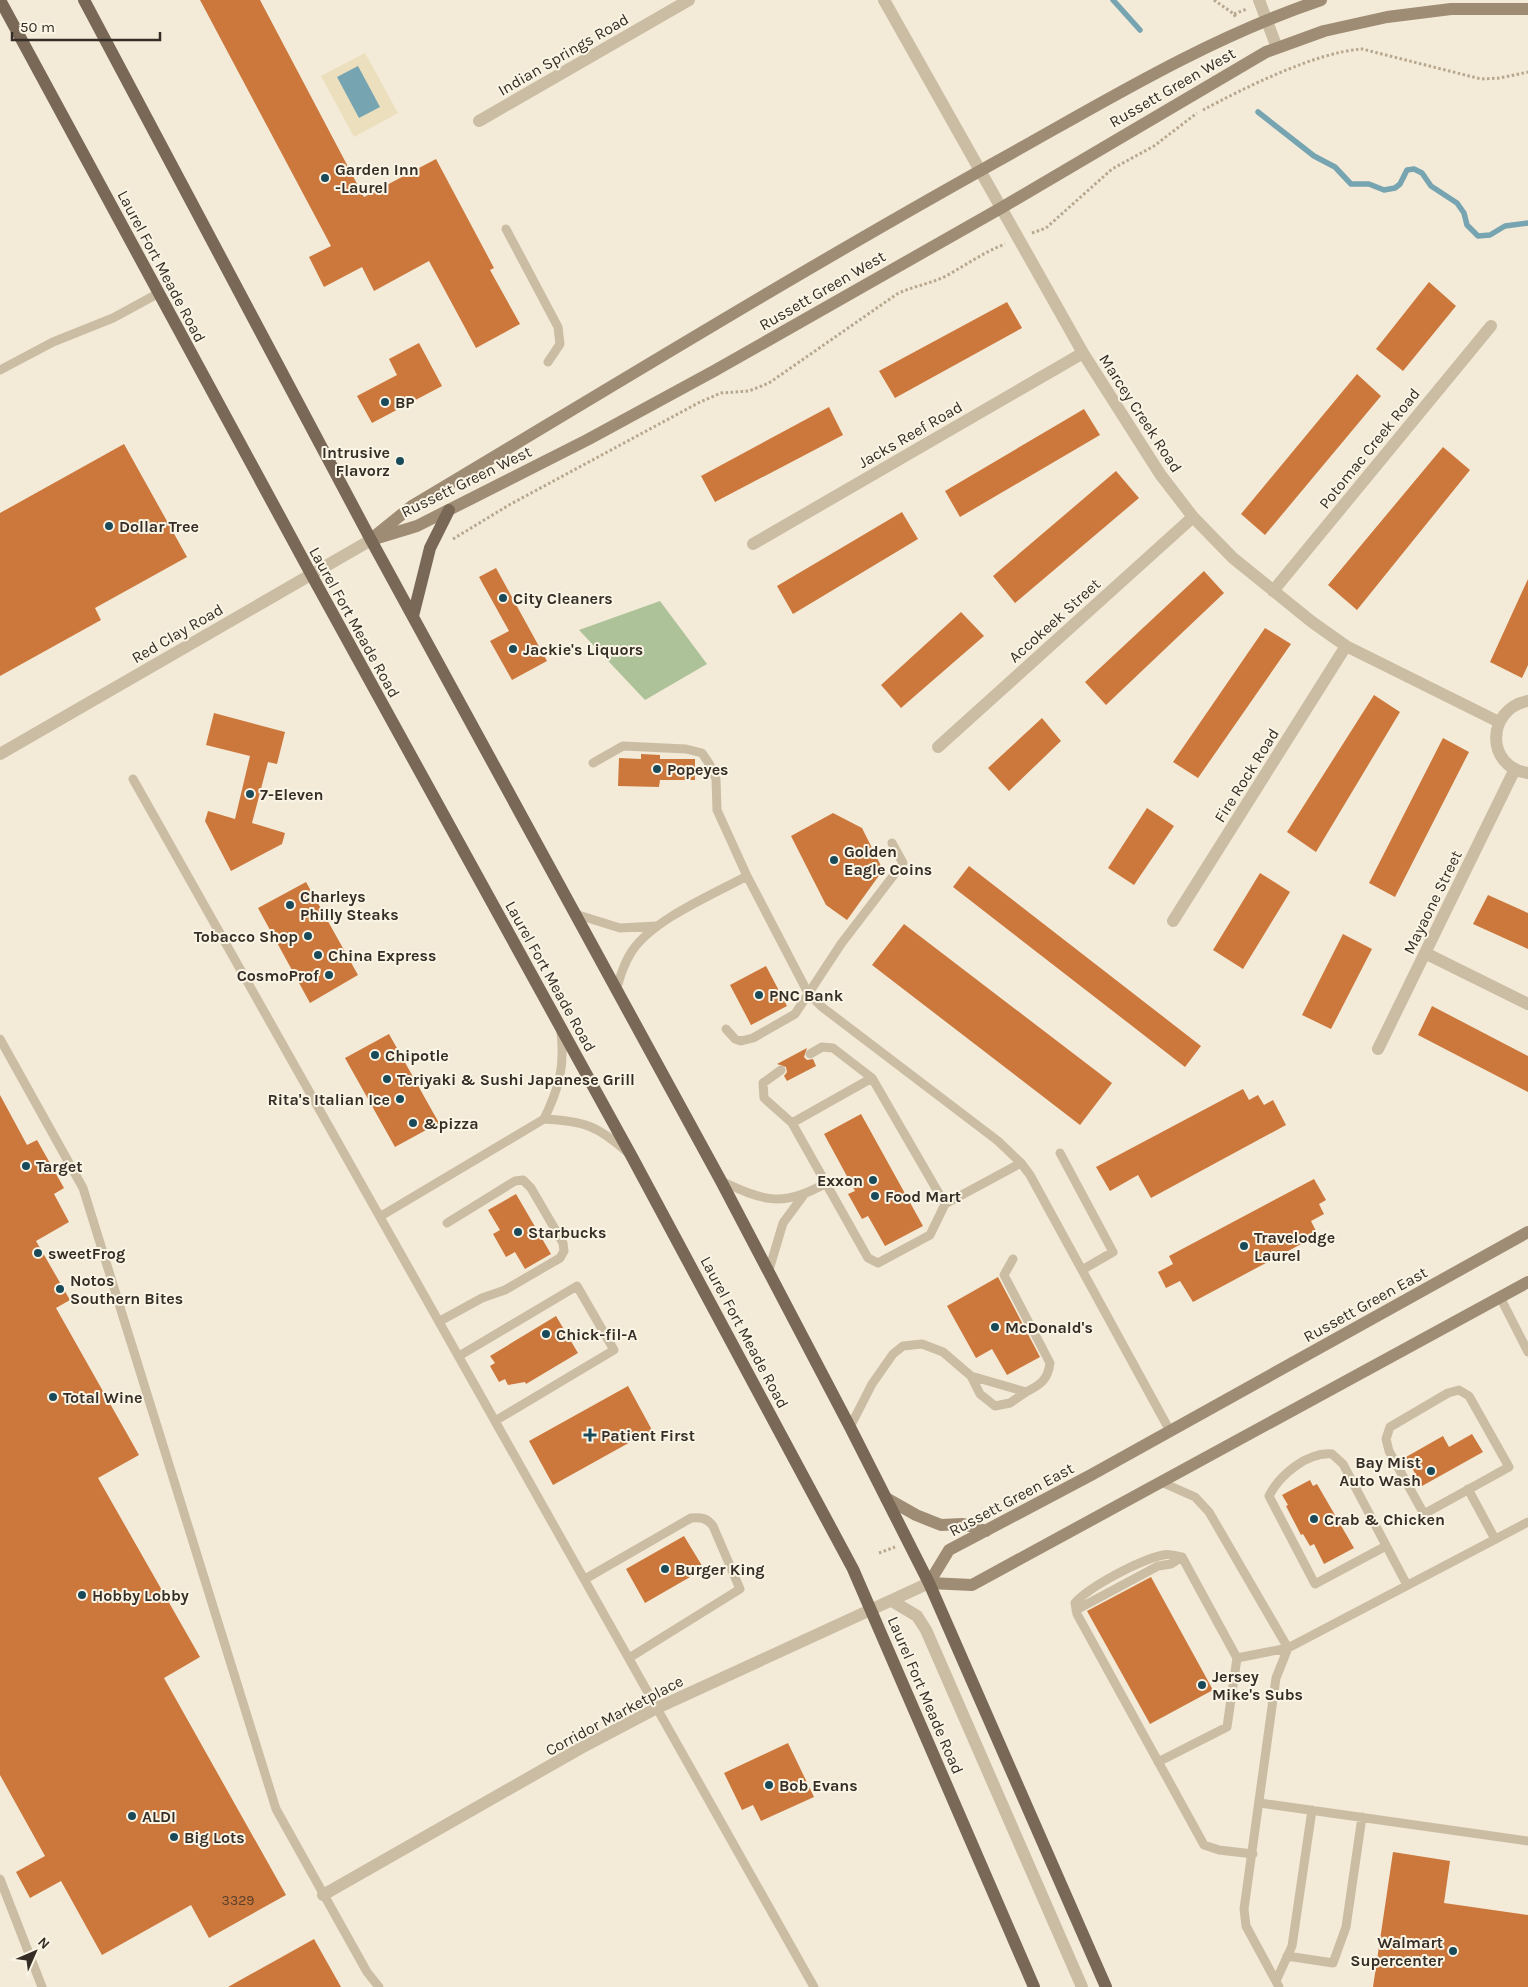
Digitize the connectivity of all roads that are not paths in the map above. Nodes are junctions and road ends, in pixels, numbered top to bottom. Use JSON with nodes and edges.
{"nodes":[{"id":1,"x":0,"y":0,"type":"edge"},
{"id":2,"x":84,"y":0,"type":"edge"},
{"id":3,"x":689,"y":0,"type":"edge"},
{"id":4,"x":884,"y":0,"type":"edge"},
{"id":5,"x":1259,"y":0,"type":"edge"},
{"id":6,"x":1322,"y":0,"type":"edge"},
{"id":7,"x":1528,"y":10,"type":"edge"},
{"id":8,"x":1266,"y":20,"type":"junction"},
{"id":9,"x":1277,"y":48,"type":"junction"},
{"id":10,"x":479,"y":121,"type":"dead end"},
{"id":11,"x":980,"y":171,"type":"junction"},
{"id":12,"x":1001,"y":208,"type":"junction"},
{"id":13,"x":506,"y":229,"type":"dead end"},
{"id":14,"x":159,"y":293,"type":"junction"},
{"id":15,"x":1491,"y":326,"type":"dead end"},
{"id":16,"x":1083,"y":353,"type":"junction"},
{"id":17,"x":548,"y":362,"type":"dead end"},
{"id":18,"x":0,"y":370,"type":"edge"},
{"id":19,"x":449,"y":510,"type":"junction"},
{"id":20,"x":1192,"y":517,"type":"junction"},
{"id":21,"x":371,"y":540,"type":"junction"},
{"id":22,"x":753,"y":544,"type":"dead end"},
{"id":23,"x":311,"y":574,"type":"junction"},
{"id":24,"x":1273,"y":591,"type":"junction"},
{"id":25,"x":413,"y":616,"type":"junction"},
{"id":26,"x":1346,"y":646,"type":"junction"},
{"id":27,"x":1528,"y":701,"type":"edge"},
{"id":28,"x":1499,"y":722,"type":"junction"},
{"id":29,"x":938,"y":747,"type":"dead end"},
{"id":30,"x":0,"y":754,"type":"edge"},
{"id":31,"x":593,"y":763,"type":"dead end"},
{"id":32,"x":1515,"y":769,"type":"junction"},
{"id":33,"x":1528,"y":773,"type":"edge"},
{"id":34,"x":133,"y":779,"type":"dead end"},
{"id":35,"x":892,"y":843,"type":"dead end"},
{"id":36,"x":747,"y":876,"type":"junction"},
{"id":37,"x":575,"y":914,"type":"junction"},
{"id":38,"x":1173,"y":921,"type":"dead end"},
{"id":39,"x":656,"y":926,"type":"junction"},
{"id":40,"x":1425,"y":953,"type":"junction"},
{"id":41,"x":616,"y":991,"type":"junction"},
{"id":42,"x":808,"y":993,"type":"junction"},
{"id":43,"x":1528,"y":1004,"type":"edge"},
{"id":44,"x":560,"y":1028,"type":"junction"},
{"id":45,"x":726,"y":1029,"type":"dead end"},
{"id":46,"x":0,"y":1039,"type":"edge"},
{"id":47,"x":1378,"y":1049,"type":"dead end"},
{"id":48,"x":810,"y":1054,"type":"dead end"},
{"id":49,"x":780,"y":1070,"type":"dead end"},
{"id":50,"x":872,"y":1078,"type":"junction"},
{"id":51,"x":544,"y":1118,"type":"junction"},
{"id":52,"x":792,"y":1123,"type":"junction"},
{"id":53,"x":1060,"y":1154,"type":"dead end"},
{"id":54,"x":632,"y":1157,"type":"junction"},
{"id":55,"x":1021,"y":1163,"type":"junction"},
{"id":56,"x":721,"y":1181,"type":"junction"},
{"id":57,"x":826,"y":1183,"type":"junction"},
{"id":58,"x":803,"y":1196,"type":"junction"},
{"id":59,"x":945,"y":1204,"type":"junction"},
{"id":60,"x":381,"y":1216,"type":"junction"},
{"id":61,"x":447,"y":1223,"type":"dead end"},
{"id":62,"x":1528,"y":1232,"type":"edge"},
{"id":63,"x":1012,"y":1259,"type":"dead end"},
{"id":64,"x":769,"y":1270,"type":"junction"},
{"id":65,"x":1082,"y":1270,"type":"junction"},
{"id":66,"x":1528,"y":1282,"type":"edge"},
{"id":67,"x":1500,"y":1298,"type":"junction"},
{"id":68,"x":440,"y":1321,"type":"junction"},
{"id":69,"x":1528,"y":1352,"type":"edge"},
{"id":70,"x":459,"y":1356,"type":"junction"},
{"id":71,"x":971,"y":1376,"type":"junction"},
{"id":72,"x":1026,"y":1392,"type":"junction"},
{"id":73,"x":496,"y":1420,"type":"junction"},
{"id":74,"x":850,"y":1427,"type":"junction"},
{"id":75,"x":1170,"y":1431,"type":"junction"},
{"id":76,"x":1161,"y":1482,"type":"junction"},
{"id":77,"x":1468,"y":1489,"type":"junction"},
{"id":78,"x":886,"y":1498,"type":"junction"},
{"id":79,"x":1528,"y":1522,"type":"edge"},
{"id":80,"x":986,"y":1531,"type":"junction"},
{"id":81,"x":1494,"y":1539,"type":"junction"},
{"id":82,"x":1386,"y":1546,"type":"junction"},
{"id":83,"x":585,"y":1579,"type":"junction"},
{"id":84,"x":929,"y":1583,"type":"junction"},
{"id":85,"x":1407,"y":1585,"type":"junction"},
{"id":86,"x":892,"y":1600,"type":"junction"},
{"id":87,"x":872,"y":1610,"type":"junction"},
{"id":88,"x":1288,"y":1648,"type":"junction"},
{"id":89,"x":629,"y":1658,"type":"junction"},
{"id":90,"x":1237,"y":1658,"type":"junction"},
{"id":91,"x":657,"y":1708,"type":"junction"},
{"id":92,"x":1158,"y":1762,"type":"junction"},
{"id":93,"x":1260,"y":1803,"type":"junction"},
{"id":94,"x":1312,"y":1810,"type":"junction"},
{"id":95,"x":1362,"y":1818,"type":"junction"},
{"id":96,"x":1528,"y":1842,"type":"edge"},
{"id":97,"x":1253,"y":1854,"type":"junction"},
{"id":98,"x":0,"y":1879,"type":"edge"},
{"id":99,"x":323,"y":1895,"type":"junction"},
{"id":100,"x":1287,"y":1956,"type":"junction"},
{"id":101,"x":1277,"y":1984,"type":"edge"},
{"id":102,"x":42,"y":1987,"type":"edge"},
{"id":103,"x":379,"y":1987,"type":"edge"},
{"id":104,"x":814,"y":1987,"type":"edge"},
{"id":105,"x":1034,"y":1987,"type":"edge"},
{"id":106,"x":1082,"y":1987,"type":"edge"},
{"id":107,"x":1106,"y":1987,"type":"edge"}],
"edges":[{"from":1,"to":14,"type":"main road","name":"Laurel Fort Meade Road"},
{"from":2,"to":21,"type":"main road"},
{"from":3,"to":10,"type":"street","name":"Indian Springs Road"},
{"from":4,"to":11,"type":"street","name":"Marcey Creek Road"},
{"from":5,"to":8,"type":"street"},
{"from":6,"to":8,"type":"street","name":"Russett Green West"},
{"from":7,"to":9,"type":"street","name":"Russett Green West"},
{"from":8,"to":9,"type":"street"},
{"from":8,"to":11,"type":"street","name":"Russett Green West"},
{"from":9,"to":12,"type":"street","name":"Russett Green West"},
{"from":11,"to":12,"type":"street","name":"Marcey Creek Road"},
{"from":11,"to":21,"type":"street","name":"Russett Green West"},
{"from":12,"to":16,"type":"street","name":"Marcey Creek Road"},
{"from":12,"to":19,"type":"street","name":"Russett Green West"},
{"from":13,"to":17,"type":"lane"},
{"from":14,"to":18,"type":"lane"},
{"from":14,"to":23,"type":"main road","name":"Laurel Fort Meade Road"},
{"from":15,"to":24,"type":"street","name":"Potomac Creek Road"},
{"from":16,"to":20,"type":"street","name":"Marcey Creek Road"},
{"from":16,"to":22,"type":"street","name":"Jacks Reef Road"},
{"from":19,"to":21,"type":"street","name":"Russett Green West"},
{"from":19,"to":25,"type":"main road"},
{"from":20,"to":24,"type":"street","name":"Marcey Creek Road"},
{"from":20,"to":29,"type":"street","name":"Accokeek Street"},
{"from":21,"to":23,"type":"street","name":"Red Clay Road"},
{"from":21,"to":25,"type":"main road"},
{"from":23,"to":30,"type":"street","name":"Red Clay Road"},
{"from":23,"to":44,"type":"main road","name":"Laurel Fort Meade Road"},
{"from":24,"to":26,"type":"street","name":"Marcey Creek Road"},
{"from":25,"to":37,"type":"main road"},
{"from":26,"to":28,"type":"street","name":"Marcey Creek Road"},
{"from":26,"to":38,"type":"street","name":"Fire Rock Road"},
{"from":27,"to":28,"type":"street"},
{"from":28,"to":32,"type":"street"},
{"from":31,"to":36,"type":"lane"},
{"from":32,"to":33,"type":"street"},
{"from":32,"to":40,"type":"street","name":"Mayaone Street"},
{"from":34,"to":60,"type":"lane"},
{"from":35,"to":42,"type":"lane"},
{"from":36,"to":39,"type":"lane"},
{"from":36,"to":42,"type":"lane"},
{"from":37,"to":39,"type":"lane"},
{"from":37,"to":41,"type":"main road"},
{"from":39,"to":41,"type":"lane"},
{"from":40,"to":43,"type":"street"},
{"from":40,"to":47,"type":"street","name":"Mayaone Street"},
{"from":41,"to":56,"type":"main road"},
{"from":42,"to":45,"type":"lane"},
{"from":42,"to":55,"type":"lane"},
{"from":44,"to":51,"type":"lane"},
{"from":44,"to":54,"type":"main road","name":"Laurel Fort Meade Road"},
{"from":46,"to":99,"type":"lane"},
{"from":48,"to":50,"type":"lane"},
{"from":49,"to":52,"type":"lane"},
{"from":50,"to":52,"type":"lane"},
{"from":50,"to":59,"type":"lane"},
{"from":51,"to":54,"type":"lane"},
{"from":51,"to":60,"type":"lane"},
{"from":52,"to":57,"type":"lane"},
{"from":53,"to":65,"type":"lane"},
{"from":54,"to":87,"type":"main road","name":"Laurel Fort Meade Road"},
{"from":55,"to":59,"type":"lane"},
{"from":55,"to":65,"type":"lane"},
{"from":56,"to":58,"type":"lane"},
{"from":56,"to":64,"type":"main road"},
{"from":57,"to":58,"type":"lane"},
{"from":57,"to":59,"type":"lane"},
{"from":58,"to":64,"type":"lane"},
{"from":60,"to":68,"type":"lane"},
{"from":61,"to":68,"type":"lane"},
{"from":62,"to":75,"type":"street","name":"Russett Green East"},
{"from":63,"to":72,"type":"lane"},
{"from":64,"to":74,"type":"main road"},
{"from":65,"to":75,"type":"lane"},
{"from":66,"to":67,"type":"street"},
{"from":67,"to":69,"type":"lane"},
{"from":67,"to":76,"type":"street"},
{"from":68,"to":70,"type":"lane"},
{"from":70,"to":73,"type":"lane"},
{"from":70,"to":73,"type":"lane"},
{"from":71,"to":72,"type":"lane"},
{"from":71,"to":72,"type":"lane"},
{"from":71,"to":74,"type":"lane"},
{"from":73,"to":83,"type":"lane"},
{"from":74,"to":78,"type":"main road"},
{"from":75,"to":80,"type":"street","name":"Russett Green East"},
{"from":76,"to":84,"type":"street"},
{"from":76,"to":88,"type":"lane"},
{"from":77,"to":77,"type":"lane"},
{"from":77,"to":81,"type":"lane"},
{"from":78,"to":80,"type":"street"},
{"from":78,"to":84,"type":"main road"},
{"from":79,"to":81,"type":"lane"},
{"from":80,"to":84,"type":"street","name":"Russett Green East"},
{"from":81,"to":85,"type":"lane"},
{"from":82,"to":82,"type":"lane"},
{"from":82,"to":85,"type":"lane"},
{"from":83,"to":89,"type":"lane"},
{"from":83,"to":89,"type":"lane"},
{"from":84,"to":86,"type":"street","name":"Corridor Marketplace"},
{"from":84,"to":107,"type":"main road"},
{"from":85,"to":88,"type":"lane"},
{"from":86,"to":87,"type":"street","name":"Corridor Marketplace"},
{"from":86,"to":106,"type":"street"},
{"from":87,"to":91,"type":"street","name":"Corridor Marketplace"},
{"from":87,"to":105,"type":"main road","name":"Laurel Fort Meade Road"},
{"from":88,"to":90,"type":"lane"},
{"from":88,"to":93,"type":"lane"},
{"from":89,"to":91,"type":"lane"},
{"from":90,"to":92,"type":"lane"},
{"from":90,"to":92,"type":"lane"},
{"from":91,"to":99,"type":"street","name":"Corridor Marketplace"},
{"from":91,"to":104,"type":"lane"},
{"from":92,"to":97,"type":"lane"},
{"from":93,"to":94,"type":"lane"},
{"from":93,"to":97,"type":"lane"},
{"from":94,"to":95,"type":"lane"},
{"from":94,"to":100,"type":"lane"},
{"from":95,"to":96,"type":"lane"},
{"from":95,"to":100,"type":"lane"},
{"from":97,"to":101,"type":"lane"},
{"from":98,"to":102,"type":"lane"},
{"from":99,"to":103,"type":"lane"},
{"from":100,"to":101,"type":"lane"}]}
